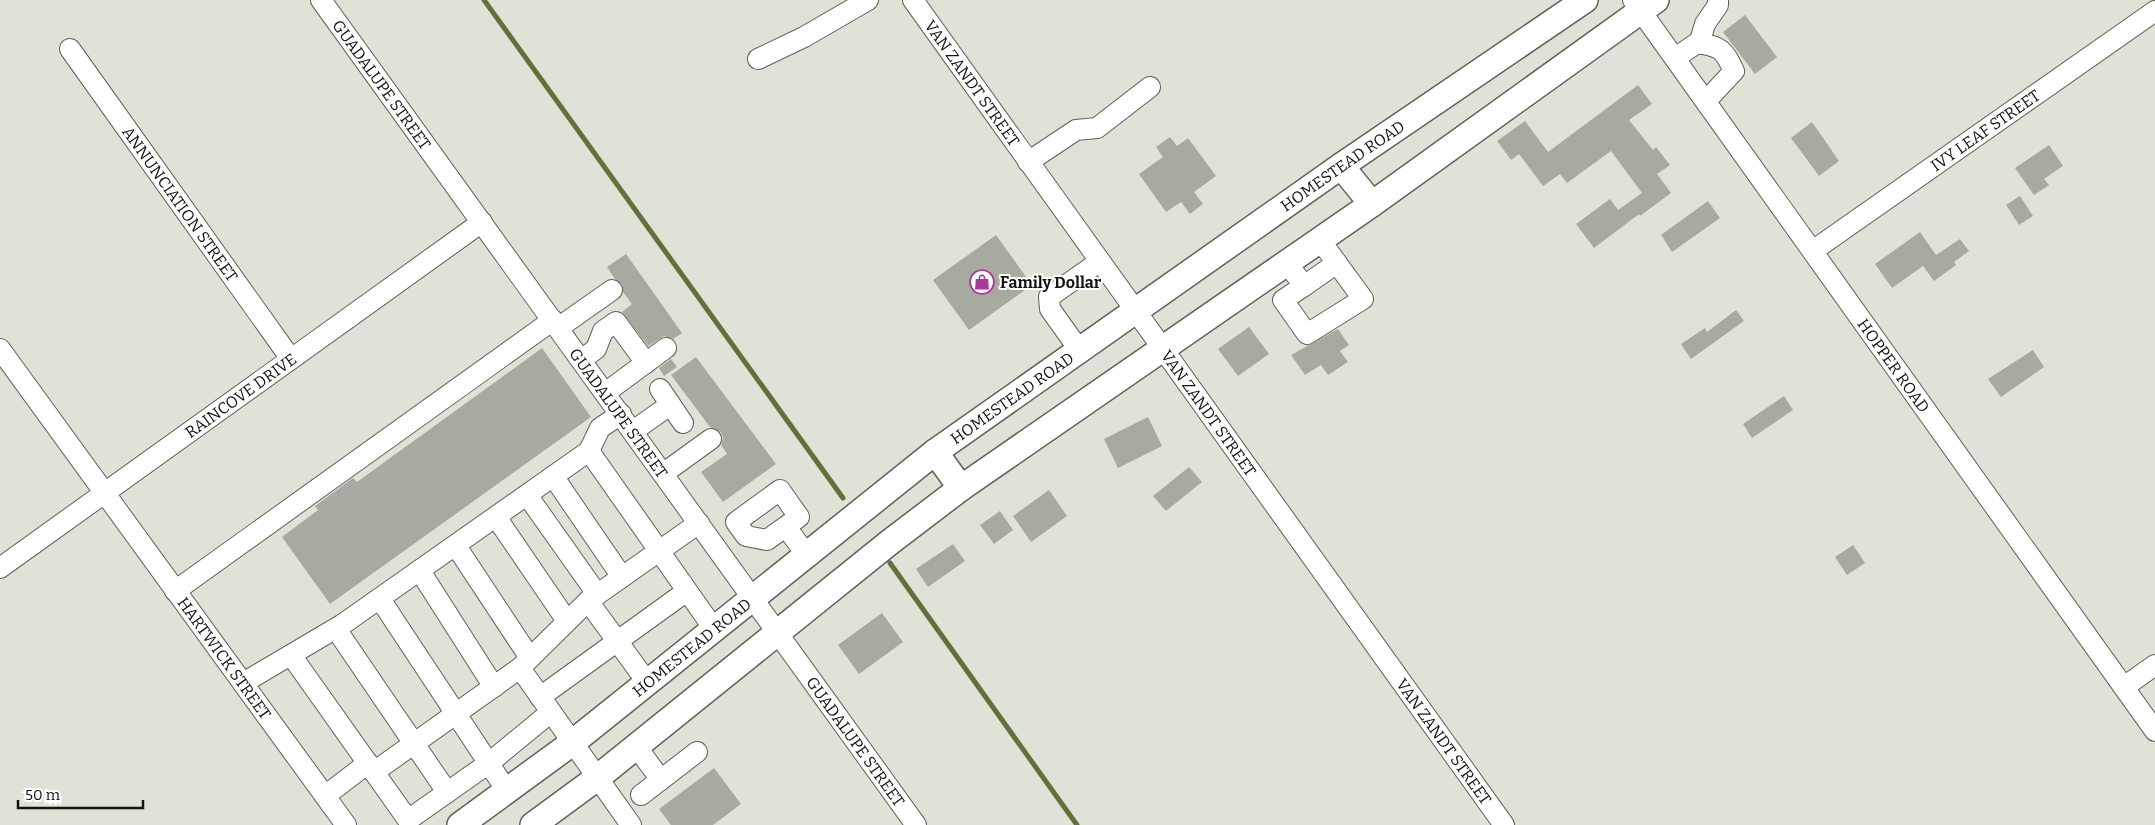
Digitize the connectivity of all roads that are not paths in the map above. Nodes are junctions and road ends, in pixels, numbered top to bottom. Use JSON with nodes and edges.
{"nodes":[{"id":1,"x":321,"y":0,"type":"edge"},
{"id":2,"x":868,"y":0,"type":"edge"},
{"id":3,"x":913,"y":0,"type":"edge"},
{"id":4,"x":1585,"y":0,"type":"edge"},
{"id":5,"x":1718,"y":0,"type":"edge"},
{"id":6,"x":1644,"y":4,"type":"edge"},
{"id":7,"x":2155,"y":11,"type":"edge"},
{"id":8,"x":1699,"y":44,"type":"junction"},
{"id":9,"x":70,"y":49,"type":"dead end"},
{"id":10,"x":758,"y":58,"type":"dead end"},
{"id":11,"x":1676,"y":58,"type":"junction"},
{"id":12,"x":1150,"y":87,"type":"dead end"},
{"id":13,"x":1706,"y":100,"type":"junction"},
{"id":14,"x":1028,"y":162,"type":"junction"},
{"id":15,"x":1341,"y":166,"type":"junction"},
{"id":16,"x":1372,"y":204,"type":"junction"},
{"id":17,"x":482,"y":222,"type":"junction"},
{"id":18,"x":1320,"y":240,"type":"junction"},
{"id":19,"x":1814,"y":250,"type":"junction"},
{"id":20,"x":1099,"y":262,"type":"junction"},
{"id":21,"x":1287,"y":263,"type":"junction"},
{"id":22,"x":1337,"y":263,"type":"junction"},
{"id":23,"x":1304,"y":286,"type":"junction"},
{"id":24,"x":612,"y":290,"type":"dead end"},
{"id":25,"x":1135,"y":313,"type":"junction"},
{"id":26,"x":556,"y":324,"type":"junction"},
{"id":27,"x":666,"y":348,"type":"dead end"},
{"id":28,"x":0,"y":349,"type":"edge"},
{"id":29,"x":1080,"y":351,"type":"junction"},
{"id":30,"x":1163,"y":351,"type":"junction"},
{"id":31,"x":291,"y":359,"type":"junction"},
{"id":32,"x":581,"y":360,"type":"junction"},
{"id":33,"x":646,"y":363,"type":"junction"},
{"id":34,"x":605,"y":393,"type":"junction"},
{"id":35,"x":620,"y":414,"type":"junction"},
{"id":36,"x":683,"y":423,"type":"dead end"},
{"id":37,"x":633,"y":432,"type":"junction"},
{"id":38,"x":711,"y":439,"type":"dead end"},
{"id":39,"x":589,"y":451,"type":"junction"},
{"id":40,"x":935,"y":452,"type":"junction"},
{"id":41,"x":664,"y":473,"type":"junction"},
{"id":42,"x":553,"y":476,"type":"junction"},
{"id":43,"x":961,"y":488,"type":"junction"},
{"id":44,"x":104,"y":492,"type":"junction"},
{"id":45,"x":527,"y":495,"type":"junction"},
{"id":46,"x":496,"y":517,"type":"junction"},
{"id":47,"x":699,"y":523,"type":"junction"},
{"id":48,"x":786,"y":527,"type":"junction"},
{"id":49,"x":742,"y":529,"type":"junction"},
{"id":50,"x":456,"y":546,"type":"junction"},
{"id":51,"x":717,"y":547,"type":"junction"},
{"id":52,"x":659,"y":551,"type":"junction"},
{"id":53,"x":806,"y":554,"type":"junction"},
{"id":54,"x":0,"y":568,"type":"edge"},
{"id":55,"x":420,"y":572,"type":"junction"},
{"id":56,"x":622,"y":577,"type":"junction"},
{"id":57,"x":175,"y":591,"type":"junction"},
{"id":58,"x":687,"y":591,"type":"junction"},
{"id":59,"x":753,"y":597,"type":"junction"},
{"id":60,"x":592,"y":598,"type":"junction"},
{"id":61,"x":380,"y":599,"type":"junction"},
{"id":62,"x":567,"y":621,"type":"junction"},
{"id":63,"x":336,"y":629,"type":"junction"},
{"id":64,"x":714,"y":629,"type":"junction"},
{"id":65,"x":778,"y":632,"type":"junction"},
{"id":66,"x":617,"y":641,"type":"junction"},
{"id":67,"x":291,"y":655,"type":"junction"},
{"id":68,"x":525,"y":663,"type":"junction"},
{"id":69,"x":2155,"y":665,"type":"edge"},
{"id":70,"x":647,"y":682,"type":"junction"},
{"id":71,"x":243,"y":683,"type":"junction"},
{"id":72,"x":494,"y":687,"type":"junction"},
{"id":73,"x":2124,"y":687,"type":"junction"},
{"id":74,"x":545,"y":705,"type":"junction"},
{"id":75,"x":456,"y":714,"type":"junction"},
{"id":76,"x":2155,"y":731,"type":"edge"},
{"id":77,"x":572,"y":743,"type":"junction"},
{"id":78,"x":414,"y":744,"type":"junction"},
{"id":79,"x":636,"y":746,"type":"junction"},
{"id":80,"x":697,"y":752,"type":"dead end"},
{"id":81,"x":489,"y":763,"type":"junction"},
{"id":82,"x":371,"y":767,"type":"junction"},
{"id":83,"x":596,"y":778,"type":"junction"},
{"id":84,"x":661,"y":780,"type":"junction"},
{"id":85,"x":508,"y":791,"type":"junction"},
{"id":86,"x":447,"y":792,"type":"junction"},
{"id":87,"x":642,"y":795,"type":"dead end"},
{"id":88,"x":325,"y":796,"type":"junction"},
{"id":89,"x":620,"y":821,"type":"edge"},
{"id":90,"x":541,"y":822,"type":"edge"},
{"id":91,"x":346,"y":825,"type":"edge"},
{"id":92,"x":460,"y":825,"type":"edge"},
{"id":93,"x":916,"y":825,"type":"edge"},
{"id":94,"x":1504,"y":825,"type":"edge"}],
"edges":[{"from":1,"to":17,"type":"street","name":"GUADALUPE STREET"},
{"from":2,"to":10,"type":"street"},
{"from":3,"to":14,"type":"street","name":"VAN ZANDT STREET"},
{"from":4,"to":15,"type":"main road","name":"HOMESTEAD ROAD"},
{"from":5,"to":8,"type":"street"},
{"from":6,"to":11,"type":"street","name":"HOPPER ROAD"},
{"from":6,"to":16,"type":"main road"},
{"from":7,"to":19,"type":"street","name":"IVY LEAF STREET"},
{"from":8,"to":11,"type":"street"},
{"from":8,"to":13,"type":"street"},
{"from":9,"to":31,"type":"street","name":"ANNUNCIATION STREET"},
{"from":11,"to":13,"type":"street","name":"HOPPER ROAD"},
{"from":12,"to":14,"type":"street"},
{"from":13,"to":19,"type":"street","name":"HOPPER ROAD"},
{"from":14,"to":20,"type":"street","name":"VAN ZANDT STREET"},
{"from":15,"to":16,"type":"main road"},
{"from":15,"to":25,"type":"main road","name":"HOMESTEAD ROAD"},
{"from":16,"to":18,"type":"main road"},
{"from":17,"to":26,"type":"street","name":"GUADALUPE STREET"},
{"from":17,"to":31,"type":"street","name":"RAINCOVE DRIVE"},
{"from":18,"to":21,"type":"main road"},
{"from":18,"to":22,"type":"street"},
{"from":19,"to":73,"type":"street","name":"HOPPER ROAD"},
{"from":20,"to":25,"type":"street","name":"VAN ZANDT STREET"},
{"from":20,"to":29,"type":"street"},
{"from":21,"to":23,"type":"street"},
{"from":21,"to":30,"type":"main road"},
{"from":22,"to":23,"type":"street"},
{"from":22,"to":23,"type":"street"},
{"from":24,"to":26,"type":"street"},
{"from":25,"to":29,"type":"main road","name":"HOMESTEAD ROAD"},
{"from":25,"to":30,"type":"street","name":"VAN ZANDT STREET"},
{"from":26,"to":32,"type":"street","name":"GUADALUPE STREET"},
{"from":26,"to":57,"type":"street"},
{"from":27,"to":33,"type":"street"},
{"from":28,"to":44,"type":"street","name":"HARTWICK STREET"},
{"from":29,"to":40,"type":"main road","name":"HOMESTEAD ROAD"},
{"from":30,"to":43,"type":"main road"},
{"from":30,"to":94,"type":"street","name":"VAN ZANDT STREET"},
{"from":31,"to":44,"type":"street","name":"RAINCOVE DRIVE"},
{"from":32,"to":33,"type":"street"},
{"from":32,"to":34,"type":"street","name":"GUADALUPE STREET"},
{"from":33,"to":34,"type":"street"},
{"from":34,"to":35,"type":"street","name":"GUADALUPE STREET"},
{"from":35,"to":37,"type":"street","name":"GUADALUPE STREET"},
{"from":35,"to":39,"type":"street"},
{"from":36,"to":37,"type":"street"},
{"from":37,"to":41,"type":"street","name":"GUADALUPE STREET"},
{"from":38,"to":41,"type":"street"},
{"from":39,"to":42,"type":"street"},
{"from":39,"to":52,"type":"street"},
{"from":40,"to":43,"type":"main road"},
{"from":40,"to":53,"type":"main road","name":"HOMESTEAD ROAD"},
{"from":41,"to":47,"type":"street","name":"GUADALUPE STREET"},
{"from":42,"to":45,"type":"street"},
{"from":42,"to":56,"type":"street"},
{"from":43,"to":65,"type":"main road"},
{"from":44,"to":54,"type":"street","name":"RAINCOVE DRIVE"},
{"from":44,"to":57,"type":"street","name":"HARTWICK STREET"},
{"from":45,"to":46,"type":"street"},
{"from":45,"to":60,"type":"street"},
{"from":46,"to":50,"type":"street"},
{"from":46,"to":62,"type":"street"},
{"from":47,"to":51,"type":"street","name":"GUADALUPE STREET"},
{"from":47,"to":52,"type":"street"},
{"from":48,"to":49,"type":"street"},
{"from":48,"to":49,"type":"street"},
{"from":48,"to":53,"type":"street"},
{"from":49,"to":51,"type":"street"},
{"from":50,"to":55,"type":"street"},
{"from":50,"to":68,"type":"street"},
{"from":51,"to":59,"type":"street","name":"GUADALUPE STREET"},
{"from":52,"to":56,"type":"street"},
{"from":52,"to":58,"type":"street"},
{"from":53,"to":59,"type":"main road","name":"HOMESTEAD ROAD"},
{"from":55,"to":61,"type":"street"},
{"from":55,"to":72,"type":"street"},
{"from":56,"to":60,"type":"street"},
{"from":57,"to":71,"type":"street","name":"HARTWICK STREET"},
{"from":58,"to":64,"type":"street"},
{"from":58,"to":66,"type":"street"},
{"from":59,"to":64,"type":"main road","name":"HOMESTEAD ROAD"},
{"from":59,"to":65,"type":"street","name":"GUADALUPE STREET"},
{"from":60,"to":62,"type":"street"},
{"from":60,"to":66,"type":"street"},
{"from":61,"to":63,"type":"street"},
{"from":61,"to":75,"type":"street"},
{"from":62,"to":68,"type":"street"},
{"from":63,"to":67,"type":"street"},
{"from":63,"to":78,"type":"street"},
{"from":64,"to":70,"type":"main road","name":"HOMESTEAD ROAD"},
{"from":65,"to":79,"type":"main road"},
{"from":65,"to":93,"type":"street","name":"GUADALUPE STREET"},
{"from":66,"to":70,"type":"street"},
{"from":66,"to":74,"type":"street"},
{"from":67,"to":71,"type":"street"},
{"from":67,"to":82,"type":"street"},
{"from":68,"to":72,"type":"street"},
{"from":68,"to":74,"type":"street"},
{"from":69,"to":73,"type":"street"},
{"from":70,"to":77,"type":"main road","name":"HOMESTEAD ROAD"},
{"from":71,"to":88,"type":"street","name":"HARTWICK STREET"},
{"from":72,"to":75,"type":"street"},
{"from":73,"to":76,"type":"street","name":"HOPPER ROAD"},
{"from":74,"to":77,"type":"street"},
{"from":74,"to":81,"type":"street"},
{"from":75,"to":78,"type":"street"},
{"from":75,"to":81,"type":"street"},
{"from":77,"to":83,"type":"street"},
{"from":77,"to":85,"type":"main road","name":"HOMESTEAD ROAD"},
{"from":78,"to":82,"type":"street"},
{"from":78,"to":86,"type":"street"},
{"from":79,"to":83,"type":"main road"},
{"from":79,"to":84,"type":"street"},
{"from":80,"to":84,"type":"street"},
{"from":81,"to":85,"type":"street"},
{"from":81,"to":86,"type":"street"},
{"from":82,"to":86,"type":"street"},
{"from":82,"to":88,"type":"street"},
{"from":83,"to":89,"type":"street"},
{"from":83,"to":90,"type":"main road"},
{"from":84,"to":87,"type":"street"},
{"from":85,"to":92,"type":"main road","name":"HOMESTEAD ROAD"},
{"from":88,"to":91,"type":"street","name":"HARTWICK STREET"}]}
